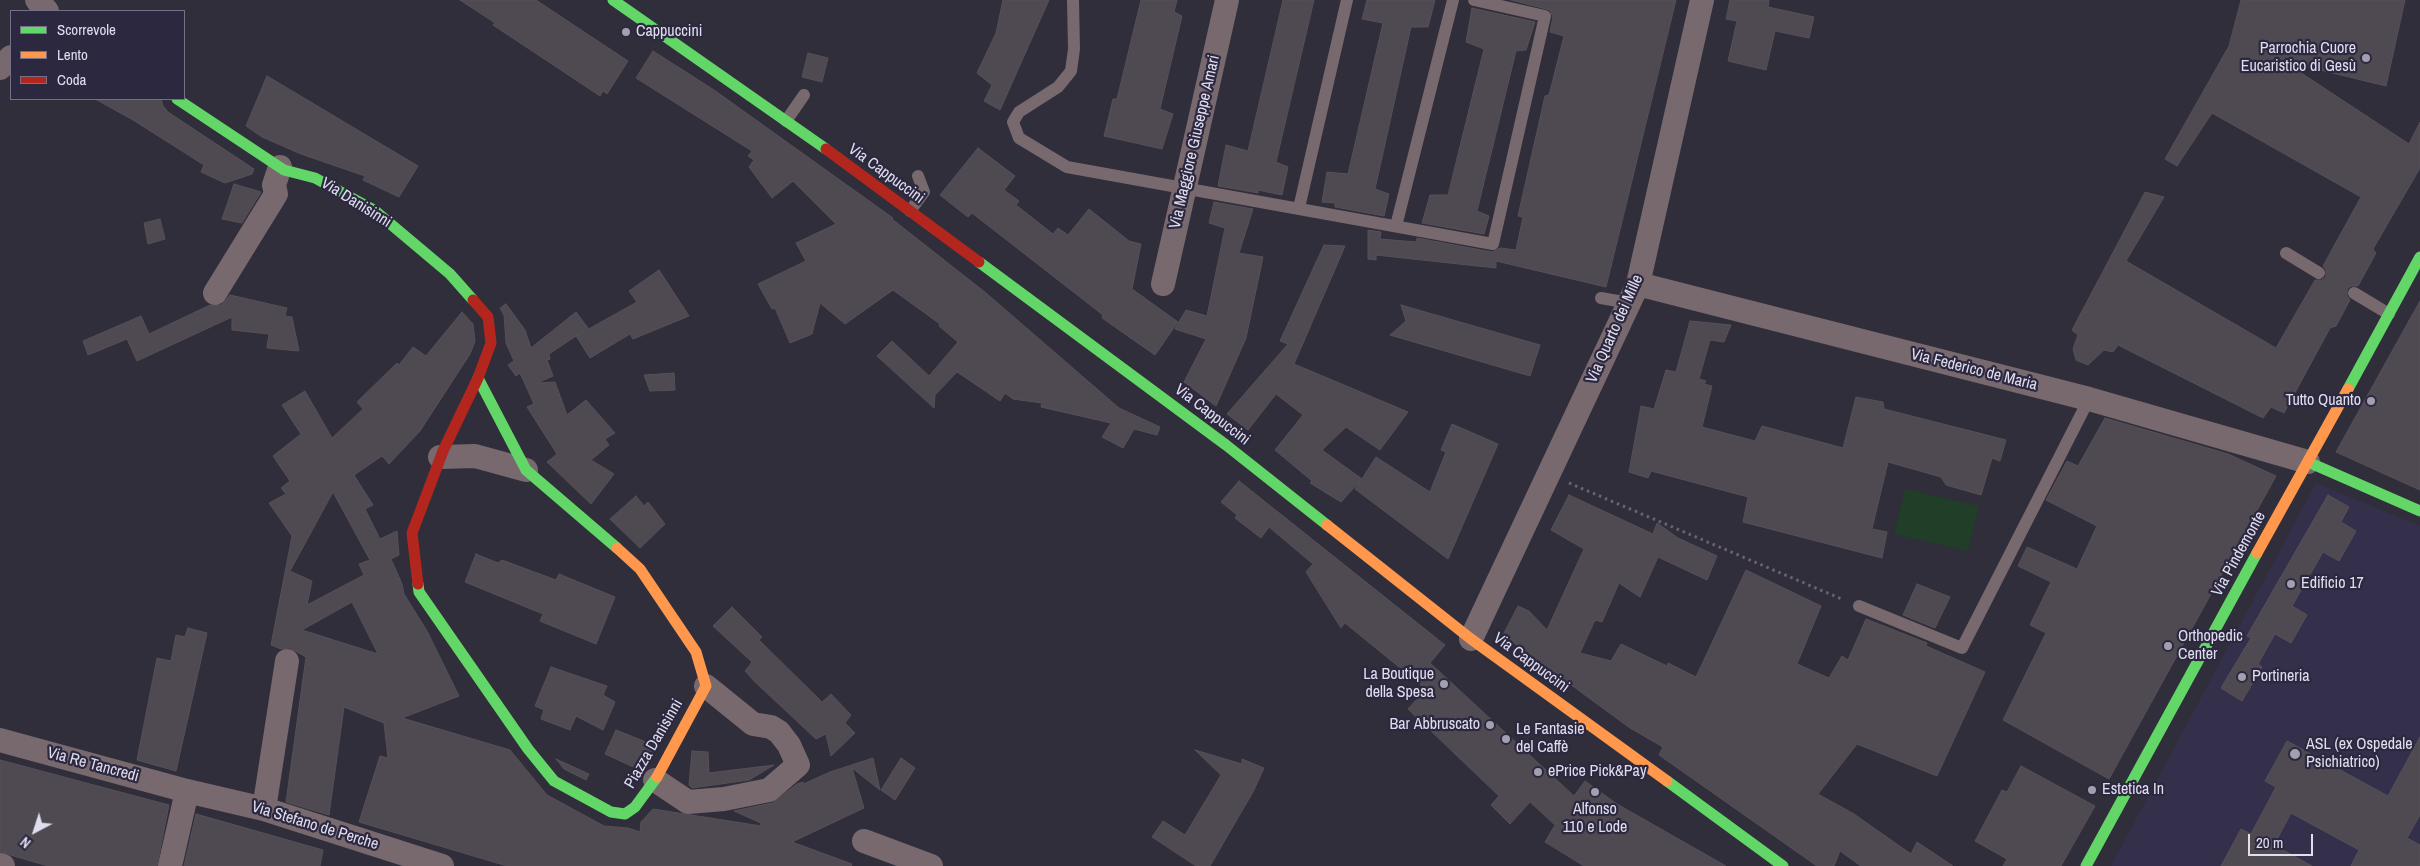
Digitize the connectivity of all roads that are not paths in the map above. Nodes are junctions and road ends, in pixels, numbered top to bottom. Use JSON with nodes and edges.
{"nodes":[{"id":1,"x":37,"y":0,"type":"edge"},
{"id":2,"x":613,"y":0,"type":"edge"},
{"id":3,"x":1073,"y":0,"type":"edge"},
{"id":4,"x":1227,"y":0,"type":"edge"},
{"id":5,"x":1347,"y":0,"type":"edge"},
{"id":6,"x":1452,"y":0,"type":"edge"},
{"id":7,"x":1474,"y":0,"type":"edge"},
{"id":8,"x":1702,"y":0,"type":"edge"},
{"id":9,"x":46,"y":10,"type":"edge"},
{"id":10,"x":10,"y":58,"type":"edge"},
{"id":11,"x":0,"y":68,"type":"edge"},
{"id":12,"x":804,"y":95,"type":"dead end"},
{"id":13,"x":179,"y":100,"type":"edge"},
{"id":14,"x":786,"y":122,"type":"junction"},
{"id":15,"x":280,"y":167,"type":"junction"},
{"id":16,"x":918,"y":176,"type":"dead end"},
{"id":17,"x":1185,"y":188,"type":"junction"},
{"id":18,"x":1299,"y":208,"type":"junction"},
{"id":19,"x":910,"y":211,"type":"junction"},
{"id":20,"x":1396,"y":226,"type":"junction"},
{"id":21,"x":2286,"y":253,"type":"dead end"},
{"id":22,"x":2420,"y":257,"type":"edge"},
{"id":23,"x":2319,"y":272,"type":"dead end"},
{"id":24,"x":1163,"y":284,"type":"dead end"},
{"id":25,"x":215,"y":293,"type":"dead end"},
{"id":26,"x":2354,"y":293,"type":"dead end"},
{"id":27,"x":1633,"y":294,"type":"junction"},
{"id":28,"x":1601,"y":298,"type":"dead end"},
{"id":29,"x":2389,"y":314,"type":"junction"},
{"id":30,"x":478,"y":378,"type":"junction"},
{"id":31,"x":2089,"y":399,"type":"junction"},
{"id":32,"x":440,"y":458,"type":"junction"},
{"id":33,"x":2308,"y":462,"type":"junction"},
{"id":34,"x":526,"y":470,"type":"junction"},
{"id":35,"x":2420,"y":511,"type":"edge"},
{"id":36,"x":1859,"y":606,"type":"road end"},
{"id":37,"x":1471,"y":639,"type":"junction"},
{"id":38,"x":287,"y":661,"type":"dead end"},
{"id":39,"x":706,"y":686,"type":"junction"},
{"id":40,"x":0,"y":740,"type":"edge"},
{"id":41,"x":655,"y":780,"type":"junction"},
{"id":42,"x":187,"y":791,"type":"junction"},
{"id":43,"x":264,"y":809,"type":"junction"},
{"id":44,"x":864,"y":841,"type":"dead end"},
{"id":45,"x":170,"y":866,"type":"edge"},
{"id":46,"x":442,"y":866,"type":"edge"},
{"id":47,"x":931,"y":866,"type":"edge"},
{"id":48,"x":1783,"y":866,"type":"edge"},
{"id":49,"x":2086,"y":866,"type":"edge"}],
"edges":[{"from":1,"to":9,"type":"street"},
{"from":2,"to":14,"type":"street","name":"Via Cappuccini"},
{"from":3,"to":17,"type":"lane"},
{"from":4,"to":17,"type":"street","name":"Via Maggiore Giuseppe Amari"},
{"from":5,"to":18,"type":"lane"},
{"from":6,"to":20,"type":"lane"},
{"from":7,"to":20,"type":"lane"},
{"from":8,"to":27,"type":"street","name":"Via Quarto dei Mille"},
{"from":10,"to":11,"type":"street"},
{"from":12,"to":14,"type":"lane"},
{"from":13,"to":15,"type":"street","name":"Via Danisinni"},
{"from":14,"to":19,"type":"street","name":"Via Cappuccini"},
{"from":15,"to":25,"type":"street"},
{"from":15,"to":30,"type":"street","name":"Via Danisinni"},
{"from":16,"to":19,"type":"lane"},
{"from":17,"to":18,"type":"lane"},
{"from":17,"to":24,"type":"street","name":"Via Maggiore Giuseppe Amari"},
{"from":18,"to":20,"type":"lane"},
{"from":19,"to":37,"type":"street","name":"Via Cappuccini"},
{"from":21,"to":23,"type":"lane"},
{"from":22,"to":29,"type":"street","name":"Via Pindemonte"},
{"from":26,"to":29,"type":"lane"},
{"from":27,"to":28,"type":"lane"},
{"from":27,"to":31,"type":"street","name":"Via Federico de Maria"},
{"from":27,"to":37,"type":"street","name":"Via Quarto dei Mille"},
{"from":29,"to":33,"type":"street","name":"Via Pindemonte"},
{"from":30,"to":32,"type":"street","name":"Piazza Danisinni"},
{"from":30,"to":34,"type":"street"},
{"from":31,"to":33,"type":"street","name":"Via Federico de Maria"},
{"from":31,"to":36,"type":"lane"},
{"from":32,"to":34,"type":"street"},
{"from":32,"to":41,"type":"street","name":"Piazza Danisinni"},
{"from":33,"to":35,"type":"street"},
{"from":33,"to":49,"type":"street","name":"Via Pindemonte"},
{"from":34,"to":39,"type":"street"},
{"from":37,"to":48,"type":"street","name":"Via Cappuccini"},
{"from":38,"to":43,"type":"street"},
{"from":39,"to":41,"type":"street","name":"Piazza Danisinni"},
{"from":39,"to":41,"type":"street"},
{"from":40,"to":42,"type":"street","name":"Via Re Tancredi"},
{"from":42,"to":43,"type":"street","name":"Via Stefano de Perche"},
{"from":42,"to":45,"type":"street"},
{"from":43,"to":46,"type":"street","name":"Via Stefano de Perche"},
{"from":44,"to":47,"type":"street"}]}
